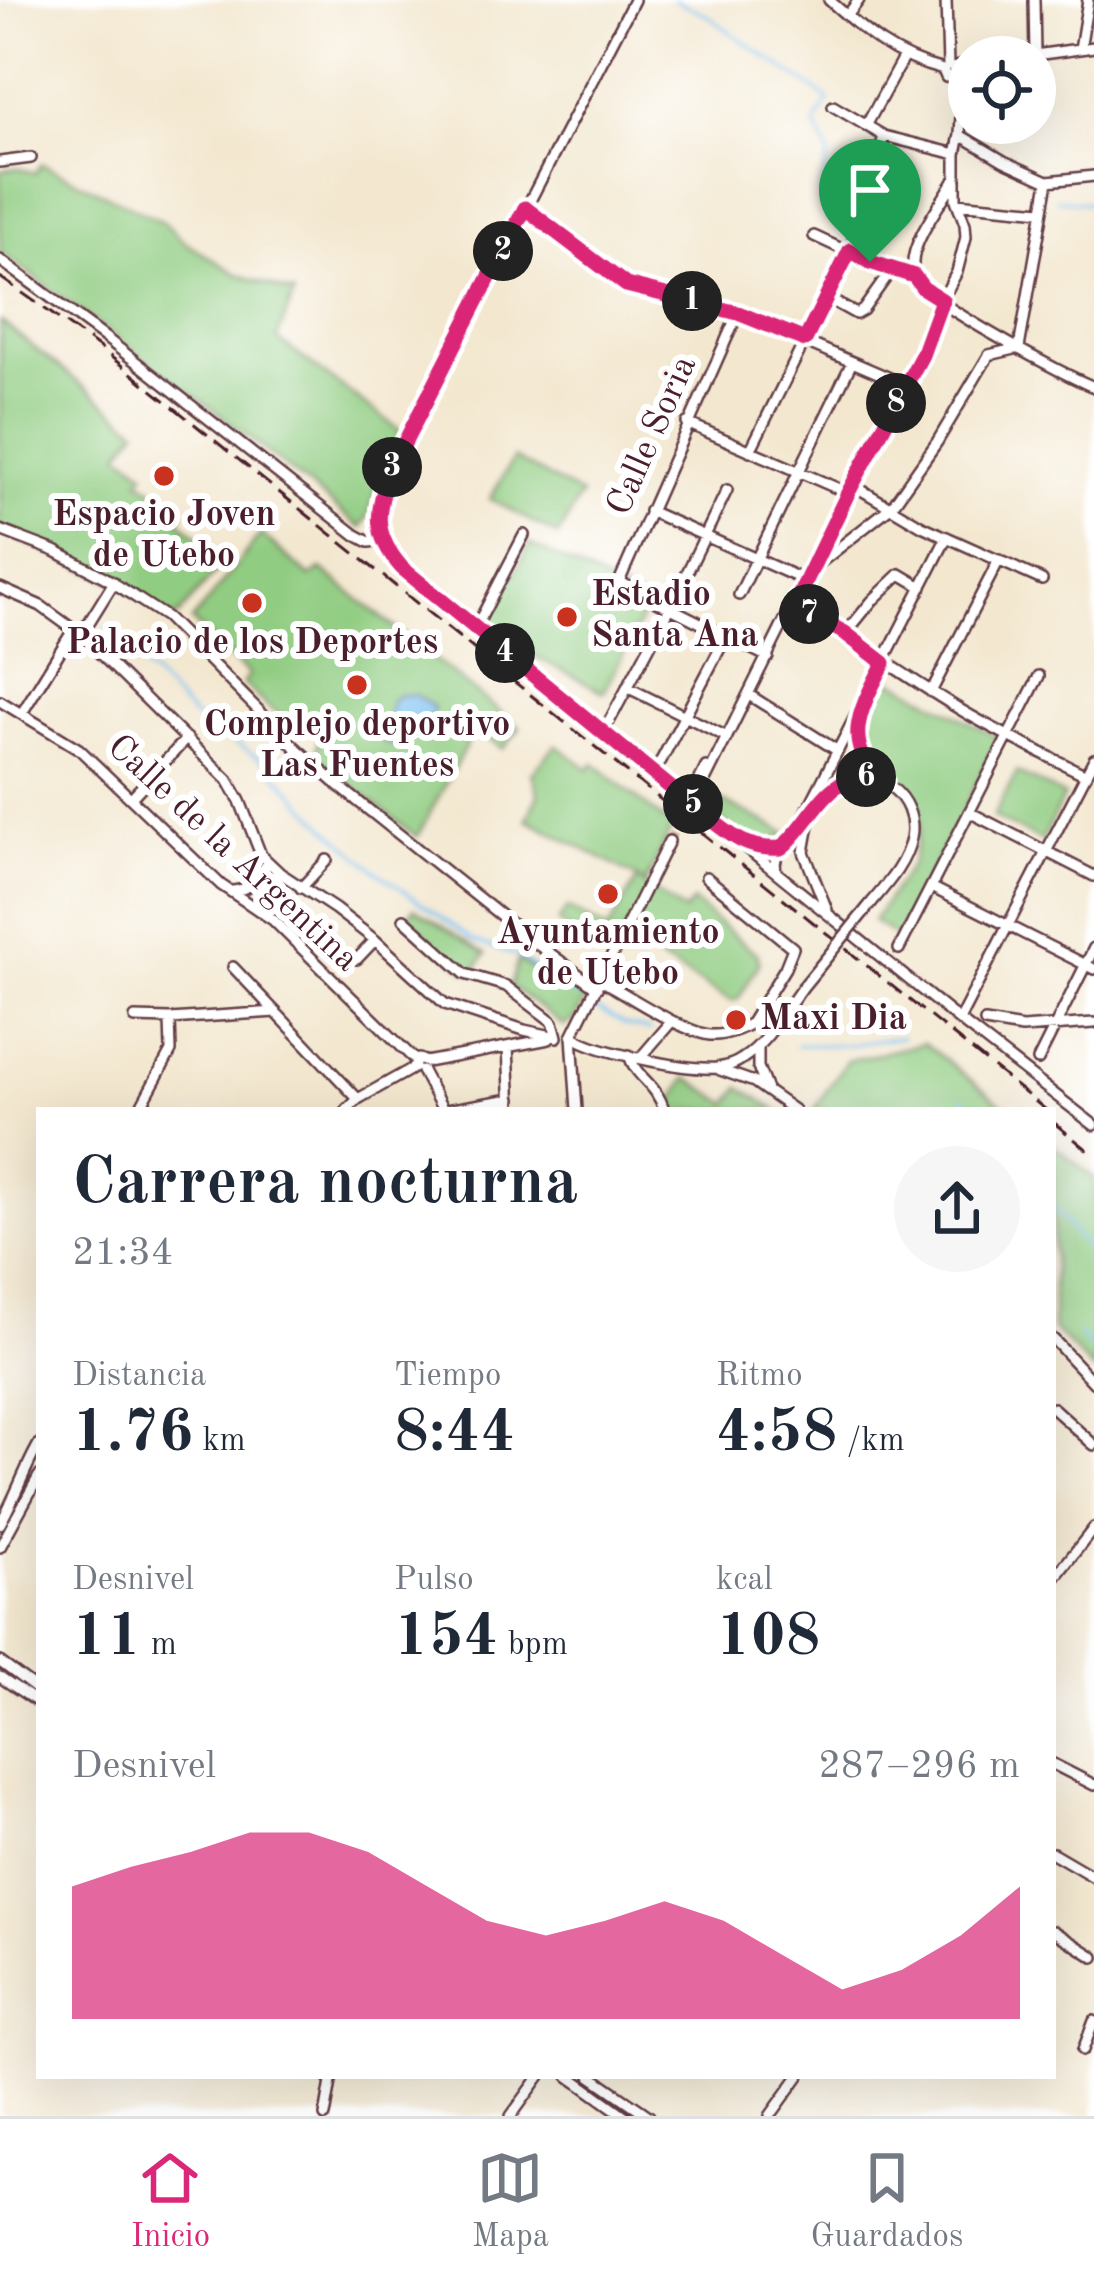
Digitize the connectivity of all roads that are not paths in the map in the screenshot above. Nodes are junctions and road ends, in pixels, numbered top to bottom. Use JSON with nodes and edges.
{"nodes":[{"id":1,"x":634,"y":0,"type":"edge"},
{"id":2,"x":829,"y":0,"type":"edge"},
{"id":3,"x":860,"y":0,"type":"edge"},
{"id":4,"x":946,"y":0,"type":"edge"},
{"id":5,"x":1034,"y":0,"type":"edge"},
{"id":6,"x":1088,"y":0,"type":"edge"},
{"id":7,"x":847,"y":16,"type":"junction"},
{"id":8,"x":1035,"y":36,"type":"edge"},
{"id":9,"x":948,"y":47,"type":"edge"},
{"id":10,"x":1094,"y":47,"type":"edge"},
{"id":11,"x":1080,"y":49,"type":"junction"},
{"id":12,"x":1056,"y":52,"type":"edge"},
{"id":13,"x":903,"y":58,"type":"junction"},
{"id":14,"x":948,"y":70,"type":"edge"},
{"id":15,"x":832,"y":106,"type":"dead end"},
{"id":16,"x":866,"y":126,"type":"junction"},
{"id":17,"x":884,"y":136,"type":"junction"},
{"id":18,"x":958,"y":144,"type":"edge"},
{"id":19,"x":975,"y":144,"type":"edge"},
{"id":20,"x":956,"y":154,"type":"junction"},
{"id":21,"x":32,"y":158,"type":"dead end"},
{"id":22,"x":0,"y":162,"type":"edge"},
{"id":23,"x":1094,"y":176,"type":"edge"},
{"id":24,"x":956,"y":178,"type":"junction"},
{"id":25,"x":1048,"y":181,"type":"junction"},
{"id":26,"x":957,"y":203,"type":"junction"},
{"id":27,"x":525,"y":208,"type":"junction"},
{"id":28,"x":1042,"y":211,"type":"junction"},
{"id":29,"x":814,"y":236,"type":"dead end"},
{"id":30,"x":850,"y":250,"type":"junction"},
{"id":31,"x":0,"y":260,"type":"edge"},
{"id":32,"x":888,"y":268,"type":"junction"},
{"id":33,"x":914,"y":276,"type":"junction"},
{"id":34,"x":827,"y":298,"type":"junction"},
{"id":35,"x":942,"y":300,"type":"junction"},
{"id":36,"x":738,"y":313,"type":"junction"},
{"id":37,"x":805,"y":340,"type":"junction"},
{"id":38,"x":1019,"y":348,"type":"junction"},
{"id":39,"x":852,"y":362,"type":"junction"},
{"id":40,"x":906,"y":385,"type":"junction"},
{"id":41,"x":1094,"y":386,"type":"edge"},
{"id":42,"x":687,"y":423,"type":"junction"},
{"id":43,"x":750,"y":452,"type":"junction"},
{"id":44,"x":797,"y":472,"type":"junction"},
{"id":45,"x":850,"y":489,"type":"junction"},
{"id":46,"x":728,"y":490,"type":"dead end"},
{"id":47,"x":892,"y":506,"type":"junction"},
{"id":48,"x":649,"y":511,"type":"junction"},
{"id":49,"x":0,"y":530,"type":"edge"},
{"id":50,"x":524,"y":535,"type":"dead end"},
{"id":51,"x":705,"y":536,"type":"junction"},
{"id":52,"x":947,"y":538,"type":"junction"},
{"id":53,"x":382,"y":540,"type":"junction"},
{"id":54,"x":756,"y":558,"type":"junction"},
{"id":55,"x":999,"y":560,"type":"junction"},
{"id":56,"x":812,"y":569,"type":"junction"},
{"id":57,"x":1042,"y":580,"type":"dead end"},
{"id":58,"x":806,"y":581,"type":"junction"},
{"id":59,"x":114,"y":582,"type":"junction"},
{"id":60,"x":922,"y":587,"type":"junction"},
{"id":61,"x":2,"y":590,"type":"edge"},
{"id":62,"x":739,"y":595,"type":"dead end"},
{"id":63,"x":794,"y":606,"type":"junction"},
{"id":64,"x":669,"y":610,"type":"junction"},
{"id":65,"x":475,"y":629,"type":"junction"},
{"id":66,"x":77,"y":633,"type":"junction"},
{"id":67,"x":845,"y":633,"type":"junction"},
{"id":68,"x":726,"y":637,"type":"junction"},
{"id":69,"x":768,"y":657,"type":"junction"},
{"id":70,"x":884,"y":663,"type":"junction"},
{"id":71,"x":1040,"y":676,"type":"dead end"},
{"id":72,"x":627,"y":687,"type":"junction"},
{"id":73,"x":931,"y":692,"type":"junction"},
{"id":74,"x":749,"y":695,"type":"junction"},
{"id":75,"x":0,"y":701,"type":"edge"},
{"id":76,"x":861,"y":708,"type":"junction"},
{"id":77,"x":22,"y":712,"type":"junction"},
{"id":78,"x":685,"y":716,"type":"junction"},
{"id":79,"x":603,"y":733,"type":"junction"},
{"id":80,"x":1009,"y":735,"type":"junction"},
{"id":81,"x":727,"y":737,"type":"junction"},
{"id":82,"x":187,"y":738,"type":"junction"},
{"id":83,"x":838,"y":751,"type":"junction"},
{"id":84,"x":1094,"y":759,"type":"edge"},
{"id":85,"x":654,"y":774,"type":"junction"},
{"id":86,"x":1086,"y":775,"type":"junction"},
{"id":87,"x":884,"y":782,"type":"junction"},
{"id":88,"x":699,"y":789,"type":"junction"},
{"id":89,"x":132,"y":797,"type":"junction"},
{"id":90,"x":693,"y":806,"type":"junction"},
{"id":91,"x":969,"y":812,"type":"junction"},
{"id":92,"x":704,"y":814,"type":"junction"},
{"id":93,"x":810,"y":818,"type":"junction"},
{"id":94,"x":794,"y":836,"type":"junction"},
{"id":95,"x":669,"y":841,"type":"tunnel mouth"},
{"id":96,"x":739,"y":842,"type":"junction"},
{"id":97,"x":783,"y":847,"type":"junction"},
{"id":98,"x":1046,"y":853,"type":"junction"},
{"id":99,"x":806,"y":858,"type":"junction"},
{"id":100,"x":327,"y":860,"type":"dead end"},
{"id":101,"x":267,"y":862,"type":"junction"},
{"id":102,"x":780,"y":874,"type":"junction"},
{"id":103,"x":284,"y":876,"type":"junction"},
{"id":104,"x":1094,"y":876,"type":"edge"},
{"id":105,"x":706,"y":878,"type":"dead end"},
{"id":106,"x":931,"y":886,"type":"junction"},
{"id":107,"x":302,"y":888,"type":"junction"},
{"id":108,"x":230,"y":892,"type":"junction"},
{"id":109,"x":263,"y":911,"type":"junction"},
{"id":110,"x":829,"y":914,"type":"junction"},
{"id":111,"x":404,"y":919,"type":"dead end"},
{"id":112,"x":1009,"y":925,"type":"junction"},
{"id":113,"x":376,"y":940,"type":"junction"},
{"id":114,"x":1094,"y":948,"type":"edge"},
{"id":115,"x":899,"y":950,"type":"dead end"},
{"id":116,"x":357,"y":959,"type":"dead end"},
{"id":117,"x":1090,"y":966,"type":"edge"},
{"id":118,"x":233,"y":967,"type":"dead end"},
{"id":119,"x":599,"y":984,"type":"junction"},
{"id":120,"x":276,"y":1012,"type":"junction"},
{"id":121,"x":135,"y":1018,"type":"dead end"},
{"id":122,"x":170,"y":1019,"type":"junction"},
{"id":123,"x":959,"y":1020,"type":"junction"},
{"id":124,"x":672,"y":1021,"type":"junction"},
{"id":125,"x":985,"y":1022,"type":"dead end"},
{"id":126,"x":1094,"y":1023,"type":"edge"},
{"id":127,"x":1055,"y":1025,"type":"junction"},
{"id":128,"x":527,"y":1035,"type":"junction"},
{"id":129,"x":572,"y":1036,"type":"junction"},
{"id":130,"x":557,"y":1037,"type":"junction"},
{"id":131,"x":758,"y":1046,"type":"junction"},
{"id":132,"x":505,"y":1047,"type":"junction"},
{"id":133,"x":312,"y":1050,"type":"junction"},
{"id":134,"x":635,"y":1056,"type":"junction"},
{"id":135,"x":1037,"y":1060,"type":"dead end"},
{"id":136,"x":301,"y":1062,"type":"dead end"},
{"id":137,"x":420,"y":1065,"type":"junction"},
{"id":138,"x":713,"y":1068,"type":"junction"},
{"id":139,"x":767,"y":1090,"type":"junction"},
{"id":140,"x":358,"y":1099,"type":"junction"},
{"id":141,"x":511,"y":1104,"type":"edge"},
{"id":142,"x":141,"y":1107,"type":"edge"},
{"id":143,"x":349,"y":1107,"type":"edge"},
{"id":144,"x":442,"y":1107,"type":"edge"},
{"id":145,"x":478,"y":1107,"type":"edge"},
{"id":146,"x":577,"y":1107,"type":"edge"},
{"id":147,"x":663,"y":1107,"type":"edge"},
{"id":148,"x":790,"y":1107,"type":"edge"},
{"id":149,"x":1094,"y":1125,"type":"edge"},
{"id":150,"x":1056,"y":1342,"type":"edge"},
{"id":151,"x":1094,"y":1383,"type":"edge"},
{"id":152,"x":1056,"y":1411,"type":"edge"},
{"id":153,"x":1094,"y":1445,"type":"edge"},
{"id":154,"x":36,"y":1450,"type":"edge"},
{"id":155,"x":19,"y":1481,"type":"junction"},
{"id":156,"x":36,"y":1483,"type":"edge"},
{"id":157,"x":0,"y":1512,"type":"edge"},
{"id":158,"x":0,"y":1524,"type":"edge"},
{"id":159,"x":1094,"y":1528,"type":"edge"},
{"id":160,"x":0,"y":1547,"type":"edge"},
{"id":161,"x":1056,"y":1572,"type":"edge"},
{"id":162,"x":0,"y":1662,"type":"edge"},
{"id":163,"x":0,"y":1677,"type":"edge"},
{"id":164,"x":36,"y":1689,"type":"edge"},
{"id":165,"x":36,"y":1701,"type":"edge"},
{"id":166,"x":1056,"y":1766,"type":"edge"},
{"id":167,"x":1094,"y":1785,"type":"edge"},
{"id":168,"x":1056,"y":1855,"type":"edge"},
{"id":169,"x":1094,"y":1877,"type":"edge"},
{"id":170,"x":1056,"y":1933,"type":"edge"},
{"id":171,"x":1094,"y":1957,"type":"edge"},
{"id":172,"x":1094,"y":2021,"type":"edge"},
{"id":173,"x":1083,"y":2050,"type":"dead end"},
{"id":174,"x":331,"y":2079,"type":"edge"},
{"id":175,"x":538,"y":2079,"type":"edge"},
{"id":176,"x":573,"y":2079,"type":"edge"},
{"id":177,"x":595,"y":2079,"type":"edge"},
{"id":178,"x":797,"y":2079,"type":"edge"},
{"id":179,"x":325,"y":2116,"type":"edge"},
{"id":180,"x":511,"y":2116,"type":"edge"},
{"id":181,"x":625,"y":2116,"type":"edge"},
{"id":182,"x":649,"y":2116,"type":"edge"},
{"id":183,"x":770,"y":2116,"type":"edge"}],
"edges":[{"from":1,"to":27,"type":"street"},
{"from":2,"to":7,"type":"street"},
{"from":3,"to":7,"type":"street"},
{"from":4,"to":9,"type":"street"},
{"from":5,"to":8,"type":"street"},
{"from":6,"to":11,"type":"street"},
{"from":7,"to":13,"type":"street"},
{"from":10,"to":11,"type":"street"},
{"from":11,"to":12,"type":"street"},
{"from":13,"to":14,"type":"street"},
{"from":13,"to":16,"type":"street"},
{"from":15,"to":16,"type":"street"},
{"from":16,"to":17,"type":"street"},
{"from":17,"to":20,"type":"street"},
{"from":17,"to":30,"type":"street"},
{"from":18,"to":20,"type":"street"},
{"from":19,"to":25,"type":"street"},
{"from":20,"to":24,"type":"street"},
{"from":21,"to":22,"type":"street"},
{"from":23,"to":25,"type":"street"},
{"from":24,"to":26,"type":"street"},
{"from":24,"to":33,"type":"street"},
{"from":25,"to":28,"type":"street"},
{"from":26,"to":28,"type":"street"},
{"from":26,"to":35,"type":"street"},
{"from":27,"to":36,"type":"street"},
{"from":27,"to":53,"type":"street"},
{"from":28,"to":38,"type":"street"},
{"from":29,"to":30,"type":"street"},
{"from":30,"to":32,"type":"street"},
{"from":30,"to":34,"type":"street"},
{"from":31,"to":53,"type":"street"},
{"from":32,"to":33,"type":"street"},
{"from":32,"to":34,"type":"street"},
{"from":33,"to":35,"type":"street"},
{"from":34,"to":37,"type":"street"},
{"from":35,"to":38,"type":"street"},
{"from":35,"to":40,"type":"street"},
{"from":36,"to":37,"type":"street"},
{"from":36,"to":42,"type":"street","name":"Calle Soria"},
{"from":37,"to":39,"type":"street"},
{"from":37,"to":43,"type":"street"},
{"from":38,"to":41,"type":"street"},
{"from":38,"to":47,"type":"street"},
{"from":39,"to":40,"type":"street"},
{"from":39,"to":44,"type":"street"},
{"from":40,"to":45,"type":"street"},
{"from":42,"to":43,"type":"street"},
{"from":42,"to":48,"type":"street","name":"Calle Soria"},
{"from":43,"to":44,"type":"street"},
{"from":44,"to":45,"type":"street"},
{"from":44,"to":54,"type":"street"},
{"from":45,"to":47,"type":"street"},
{"from":45,"to":56,"type":"street"},
{"from":46,"to":51,"type":"street"},
{"from":47,"to":52,"type":"street"},
{"from":47,"to":56,"type":"street"},
{"from":48,"to":51,"type":"street"},
{"from":48,"to":64,"type":"street","name":"Calle Soria"},
{"from":49,"to":59,"type":"street"},
{"from":50,"to":65,"type":"street"},
{"from":51,"to":54,"type":"street"},
{"from":51,"to":64,"type":"street"},
{"from":52,"to":55,"type":"street"},
{"from":52,"to":60,"type":"street"},
{"from":53,"to":65,"type":"street"},
{"from":54,"to":58,"type":"street"},
{"from":54,"to":62,"type":"street"},
{"from":55,"to":57,"type":"street"},
{"from":55,"to":73,"type":"street"},
{"from":56,"to":58,"type":"street"},
{"from":58,"to":63,"type":"street"},
{"from":59,"to":66,"type":"street"},
{"from":59,"to":119,"type":"street"},
{"from":60,"to":67,"type":"street"},
{"from":60,"to":70,"type":"street"},
{"from":61,"to":66,"type":"street"},
{"from":63,"to":67,"type":"street"},
{"from":63,"to":69,"type":"street"},
{"from":64,"to":68,"type":"street"},
{"from":64,"to":72,"type":"street"},
{"from":65,"to":79,"type":"street"},
{"from":66,"to":77,"type":"street"},
{"from":66,"to":82,"type":"street"},
{"from":67,"to":70,"type":"street"},
{"from":68,"to":69,"type":"street"},
{"from":68,"to":78,"type":"street"},
{"from":69,"to":74,"type":"street"},
{"from":70,"to":73,"type":"street"},
{"from":70,"to":76,"type":"street"},
{"from":71,"to":80,"type":"street"},
{"from":72,"to":78,"type":"street"},
{"from":72,"to":79,"type":"street"},
{"from":73,"to":80,"type":"street"},
{"from":74,"to":81,"type":"street"},
{"from":74,"to":83,"type":"street"},
{"from":75,"to":77,"type":"street","name":"Calle de la Argentina"},
{"from":76,"to":83,"type":"street"},
{"from":76,"to":87,"type":"street"},
{"from":77,"to":89,"type":"street","name":"Calle de la Argentina"},
{"from":78,"to":81,"type":"street"},
{"from":78,"to":85,"type":"street"},
{"from":79,"to":85,"type":"street"},
{"from":80,"to":86,"type":"street"},
{"from":80,"to":91,"type":"street"},
{"from":81,"to":88,"type":"street"},
{"from":82,"to":89,"type":"street"},
{"from":82,"to":101,"type":"street"},
{"from":83,"to":94,"type":"street"},
{"from":84,"to":86,"type":"street"},
{"from":85,"to":90,"type":"street"},
{"from":86,"to":98,"type":"street"},
{"from":87,"to":93,"type":"street"},
{"from":87,"to":131,"type":"street","bridge":true},
{"from":88,"to":90,"type":"street"},
{"from":88,"to":92,"type":"street"},
{"from":89,"to":108,"type":"street","name":"Calle de la Argentina"},
{"from":90,"to":92,"type":"street"},
{"from":91,"to":98,"type":"street"},
{"from":91,"to":106,"type":"street"},
{"from":92,"to":96,"type":"street"},
{"from":93,"to":94,"type":"street"},
{"from":93,"to":99,"type":"street"},
{"from":94,"to":97,"type":"street"},
{"from":95,"to":119,"type":"street"},
{"from":96,"to":97,"type":"street"},
{"from":96,"to":102,"type":"street"},
{"from":97,"to":99,"type":"street"},
{"from":97,"to":102,"type":"street"},
{"from":98,"to":104,"type":"street"},
{"from":98,"to":112,"type":"street"},
{"from":99,"to":102,"type":"street"},
{"from":99,"to":110,"type":"street"},
{"from":100,"to":107,"type":"street"},
{"from":101,"to":103,"type":"street"},
{"from":101,"to":108,"type":"street"},
{"from":102,"to":110,"type":"street"},
{"from":103,"to":107,"type":"street"},
{"from":103,"to":109,"type":"street"},
{"from":105,"to":124,"type":"street"},
{"from":106,"to":112,"type":"street"},
{"from":106,"to":115,"type":"street"},
{"from":107,"to":113,"type":"street"},
{"from":108,"to":109,"type":"street","name":"Calle de la Argentina"},
{"from":109,"to":137,"type":"street","name":"Calle de la Argentina"},
{"from":110,"to":123,"type":"street"},
{"from":111,"to":130,"type":"street"},
{"from":112,"to":117,"type":"street"},
{"from":112,"to":123,"type":"street"},
{"from":113,"to":116,"type":"street"},
{"from":113,"to":128,"type":"street"},
{"from":114,"to":117,"type":"street"},
{"from":117,"to":127,"type":"street"},
{"from":118,"to":120,"type":"street"},
{"from":119,"to":124,"type":"street"},
{"from":119,"to":129,"type":"street"},
{"from":120,"to":122,"type":"street"},
{"from":120,"to":133,"type":"street"},
{"from":121,"to":122,"type":"street"},
{"from":122,"to":142,"type":"street"},
{"from":123,"to":149,"type":"street"},
{"from":124,"to":134,"type":"street"},
{"from":125,"to":127,"type":"street"},
{"from":126,"to":127,"type":"street"},
{"from":127,"to":135,"type":"street"},
{"from":128,"to":130,"type":"street"},
{"from":128,"to":132,"type":"street"},
{"from":129,"to":130,"type":"street"},
{"from":129,"to":134,"type":"street"},
{"from":129,"to":146,"type":"street"},
{"from":131,"to":138,"type":"street"},
{"from":131,"to":139,"type":"street"},
{"from":132,"to":137,"type":"street"},
{"from":132,"to":141,"type":"street"},
{"from":133,"to":136,"type":"street"},
{"from":133,"to":140,"type":"street"},
{"from":134,"to":138,"type":"street"},
{"from":134,"to":147,"type":"street"},
{"from":137,"to":140,"type":"street"},
{"from":137,"to":144,"type":"street","name":"Calle de la Argentina"},
{"from":138,"to":139,"type":"street"},
{"from":139,"to":148,"type":"street"},
{"from":140,"to":143,"type":"street"},
{"from":141,"to":145,"type":"street"},
{"from":150,"to":151,"type":"street"},
{"from":152,"to":153,"type":"street"},
{"from":154,"to":155,"type":"street"},
{"from":155,"to":157,"type":"street"},
{"from":155,"to":158,"type":"street"},
{"from":156,"to":160,"type":"street"},
{"from":159,"to":161,"type":"street"},
{"from":162,"to":164,"type":"street"},
{"from":163,"to":165,"type":"street"},
{"from":166,"to":167,"type":"street"},
{"from":168,"to":169,"type":"street"},
{"from":170,"to":171,"type":"street"},
{"from":172,"to":173,"type":"street"},
{"from":174,"to":179,"type":"street"},
{"from":175,"to":180,"type":"street"},
{"from":176,"to":181,"type":"street"},
{"from":177,"to":182,"type":"street"},
{"from":178,"to":183,"type":"street"}]}
